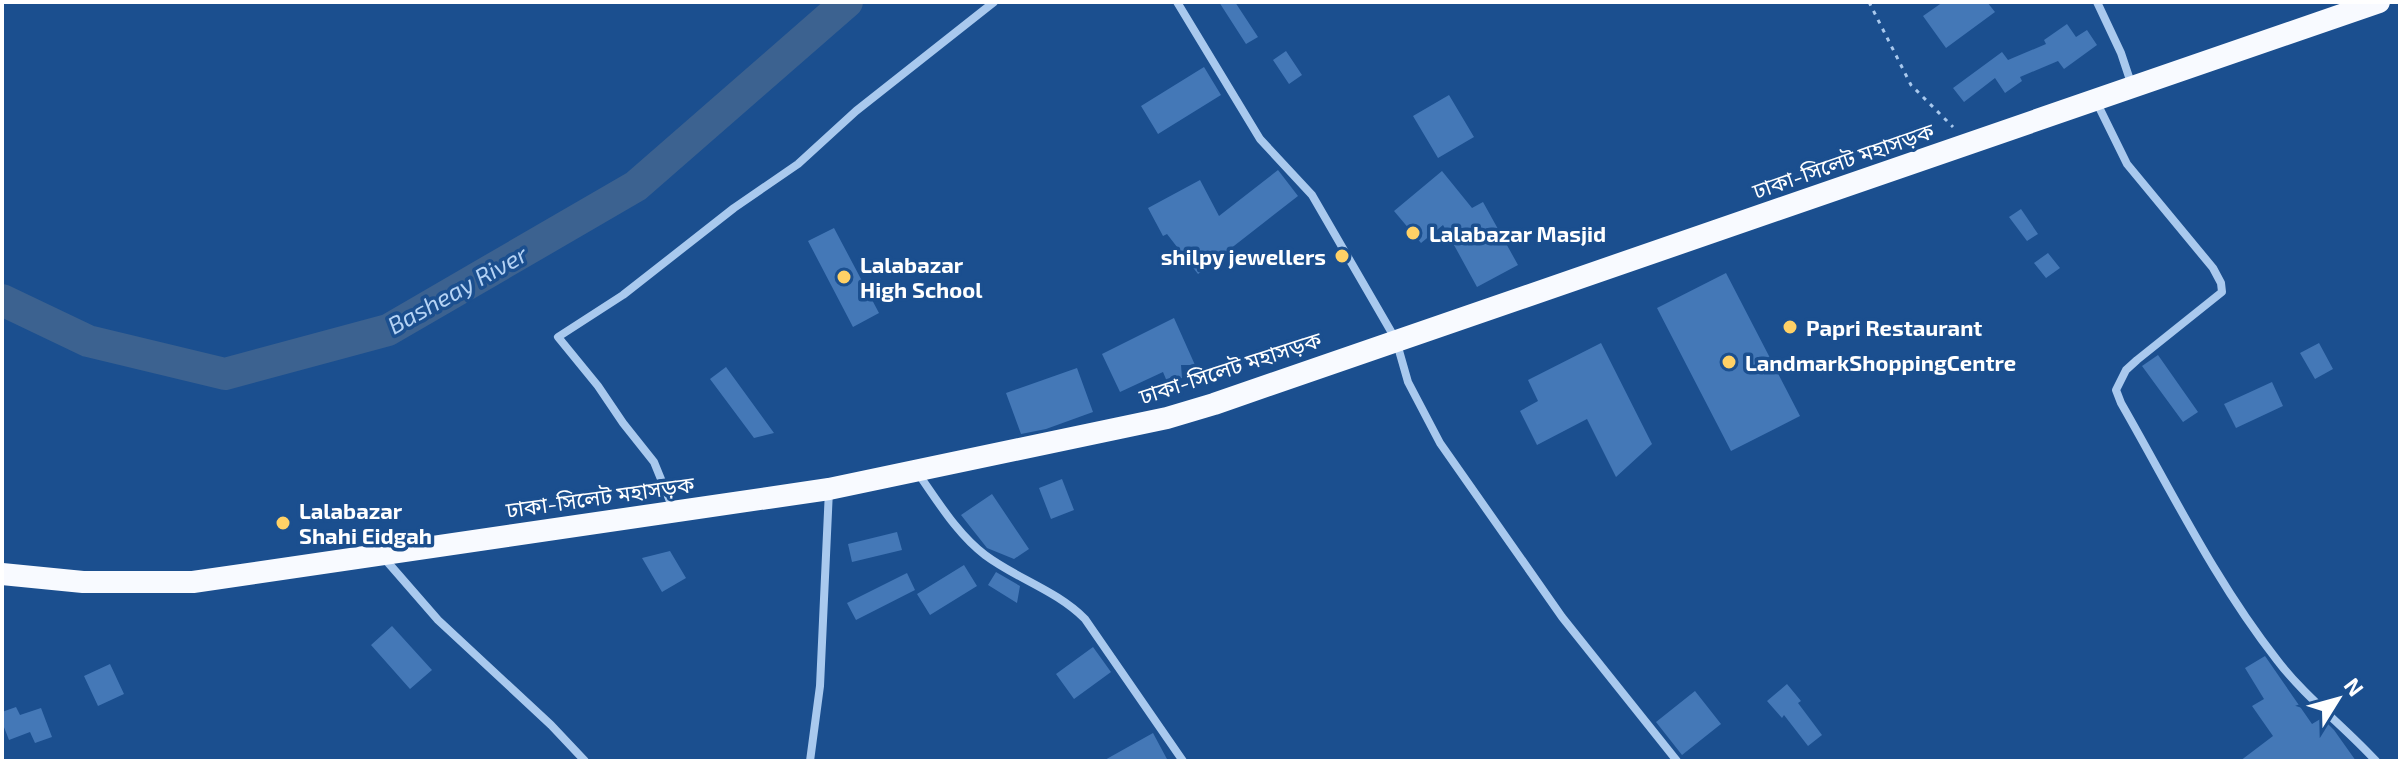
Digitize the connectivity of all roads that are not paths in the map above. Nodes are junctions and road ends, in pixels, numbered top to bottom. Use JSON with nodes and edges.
{"nodes":[{"id":1,"x":994,"y":2,"type":"edge"},
{"id":2,"x":1177,"y":2,"type":"edge"},
{"id":3,"x":2097,"y":2,"type":"edge"},
{"id":4,"x":2379,"y":2,"type":"edge"},
{"id":5,"x":2132,"y":87,"type":"junction"},
{"id":6,"x":2095,"y":100,"type":"junction"},
{"id":7,"x":1396,"y":340,"type":"junction"},
{"id":8,"x":917,"y":472,"type":"junction"},
{"id":9,"x":829,"y":489,"type":"junction"},
{"id":10,"x":675,"y":512,"type":"junction"},
{"id":11,"x":381,"y":555,"type":"junction"},
{"id":12,"x":2,"y":574,"type":"edge"},
{"id":13,"x":585,"y":761,"type":"edge"},
{"id":14,"x":810,"y":761,"type":"edge"},
{"id":15,"x":1183,"y":761,"type":"edge"},
{"id":16,"x":1677,"y":761,"type":"edge"},
{"id":17,"x":2376,"y":761,"type":"edge"}],
"edges":[{"from":1,"to":10,"type":"street"},
{"from":2,"to":7,"type":"street"},
{"from":3,"to":5,"type":"street"},
{"from":4,"to":5,"type":"highway","name":"ঢাকা-সিলেট মহাসড়ক"},
{"from":5,"to":6,"type":"highway","name":"ঢাকা-সিলেট মহাসড়ক"},
{"from":6,"to":7,"type":"highway","name":"ঢাকা-সিলেট মহাসড়ক"},
{"from":6,"to":17,"type":"street"},
{"from":7,"to":8,"type":"highway","name":"ঢাকা-সিলেট মহাসড়ক"},
{"from":7,"to":16,"type":"street"},
{"from":8,"to":9,"type":"highway","name":"ঢাকা-সিলেট মহাসড়ক"},
{"from":8,"to":15,"type":"street"},
{"from":9,"to":10,"type":"highway","name":"ঢাকা-সিলেট মহাসড়ক"},
{"from":9,"to":14,"type":"street"},
{"from":10,"to":11,"type":"highway","name":"ঢাকা-সিলেট মহাসড়ক"},
{"from":11,"to":12,"type":"highway","name":"ঢাকা-সিলেট মহাসড়ক"},
{"from":11,"to":13,"type":"street"}]}
